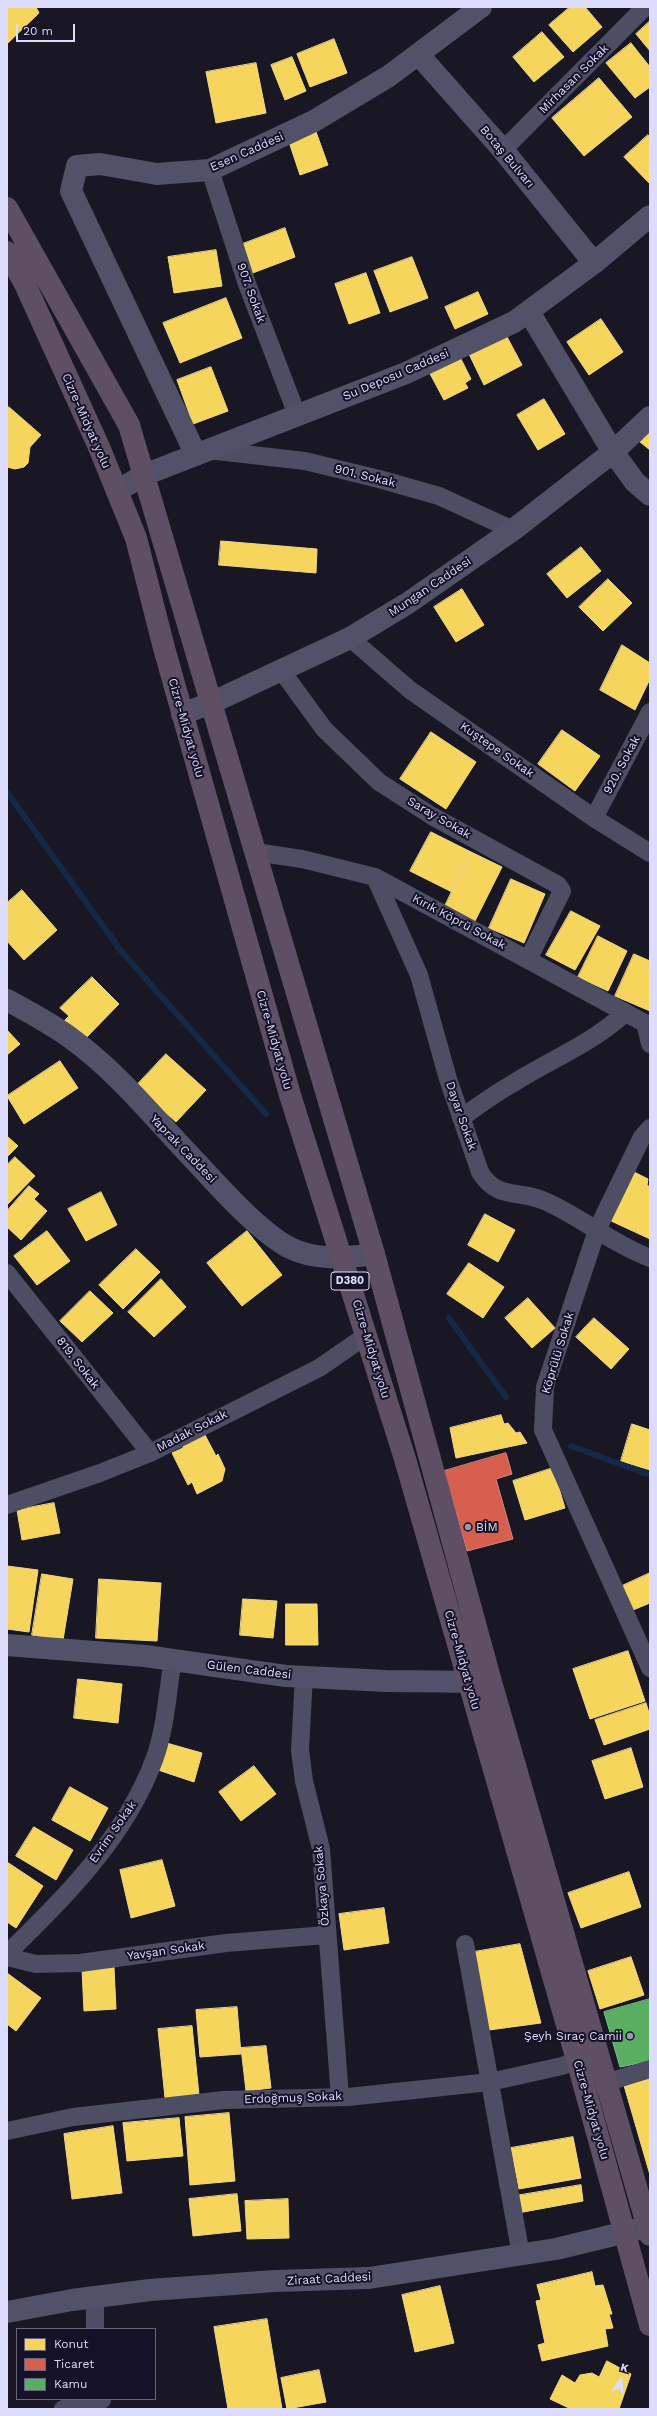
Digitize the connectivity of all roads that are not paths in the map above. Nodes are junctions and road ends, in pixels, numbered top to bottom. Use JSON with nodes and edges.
{"nodes":[{"id":1,"x":481,"y":7,"type":"edge"},
{"id":2,"x":645,"y":7,"type":"edge"},
{"id":3,"x":418,"y":54,"type":"junction"},
{"id":4,"x":503,"y":150,"type":"junction"},
{"id":5,"x":210,"y":170,"type":"junction"},
{"id":6,"x":7,"y":208,"type":"edge"},
{"id":7,"x":650,"y":216,"type":"edge"},
{"id":8,"x":7,"y":252,"type":"edge"},
{"id":9,"x":594,"y":263,"type":"junction"},
{"id":10,"x":528,"y":312,"type":"junction"},
{"id":11,"x":297,"y":415,"type":"junction"},
{"id":12,"x":650,"y":417,"type":"edge"},
{"id":13,"x":202,"y":452,"type":"junction"},
{"id":14,"x":613,"y":452,"type":"junction"},
{"id":15,"x":144,"y":475,"type":"junction"},
{"id":16,"x":117,"y":491,"type":"junction"},
{"id":17,"x":650,"y":496,"type":"edge"},
{"id":18,"x":513,"y":530,"type":"junction"},
{"id":19,"x":350,"y":638,"type":"junction"},
{"id":20,"x":281,"y":670,"type":"junction"},
{"id":21,"x":211,"y":703,"type":"junction"},
{"id":22,"x":650,"y":712,"type":"edge"},
{"id":23,"x":182,"y":714,"type":"junction"},
{"id":24,"x":594,"y":818,"type":"junction"},
{"id":25,"x":255,"y":852,"type":"junction"},
{"id":26,"x":650,"y":854,"type":"edge"},
{"id":27,"x":375,"y":877,"type":"junction"},
{"id":28,"x":528,"y":960,"type":"junction"},
{"id":29,"x":7,"y":1000,"type":"edge"},
{"id":30,"x":625,"y":1013,"type":"junction"},
{"id":31,"x":647,"y":1025,"type":"edge"},
{"id":32,"x":650,"y":1044,"type":"edge"},
{"id":33,"x":461,"y":1118,"type":"junction"},
{"id":34,"x":650,"y":1128,"type":"edge"},
{"id":35,"x":597,"y":1230,"type":"junction"},
{"id":36,"x":374,"y":1254,"type":"junction"},
{"id":37,"x":343,"y":1258,"type":"junction"},
{"id":38,"x":650,"y":1258,"type":"edge"},
{"id":39,"x":7,"y":1272,"type":"edge"},
{"id":40,"x":367,"y":1334,"type":"junction"},
{"id":41,"x":150,"y":1453,"type":"junction"},
{"id":42,"x":7,"y":1505,"type":"edge"},
{"id":43,"x":7,"y":1645,"type":"edge"},
{"id":44,"x":173,"y":1660,"type":"junction"},
{"id":45,"x":650,"y":1668,"type":"edge"},
{"id":46,"x":304,"y":1676,"type":"junction"},
{"id":47,"x":468,"y":1681,"type":"junction"},
{"id":48,"x":491,"y":1682,"type":"junction"},
{"id":49,"x":326,"y":1935,"type":"junction"},
{"id":50,"x":465,"y":1944,"type":"dead end"},
{"id":51,"x":7,"y":1955,"type":"edge"},
{"id":52,"x":577,"y":2060,"type":"junction"},
{"id":53,"x":650,"y":2069,"type":"edge"},
{"id":54,"x":490,"y":2082,"type":"junction"},
{"id":55,"x":605,"y":2083,"type":"junction"},
{"id":56,"x":340,"y":2097,"type":"junction"},
{"id":57,"x":7,"y":2131,"type":"edge"},
{"id":58,"x":649,"y":2231,"type":"edge"},
{"id":59,"x":626,"y":2233,"type":"junction"},
{"id":60,"x":521,"y":2255,"type":"junction"},
{"id":61,"x":95,"y":2297,"type":"junction"},
{"id":62,"x":7,"y":2312,"type":"edge"},
{"id":63,"x":650,"y":2325,"type":"edge"},
{"id":64,"x":95,"y":2328,"type":"edge"},
{"id":65,"x":103,"y":2403,"type":"edge"},
{"id":66,"x":63,"y":2409,"type":"edge"}],
"edges":[{"from":1,"to":3,"type":"street","name":"Esen Caddesi"},
{"from":2,"to":4,"type":"street","name":"Mirhasan Sokak"},
{"from":3,"to":4,"type":"street","name":"Botaş Bulvarı"},
{"from":3,"to":5,"type":"street","name":"Esen Caddesi"},
{"from":4,"to":9,"type":"street","name":"Botaş Bulvarı"},
{"from":5,"to":11,"type":"street","name":"907. Sokak"},
{"from":5,"to":13,"type":"street","name":"Esen Caddesi"},
{"from":6,"to":15,"type":"highway","name":"Cizre-Midyat yolu","number":"D380"},
{"from":7,"to":9,"type":"street","name":"Su Deposu Caddesi"},
{"from":8,"to":16,"type":"highway","name":"Cizre-Midyat yolu","number":"D380"},
{"from":9,"to":10,"type":"street","name":"Su Deposu Caddesi"},
{"from":10,"to":11,"type":"street","name":"Su Deposu Caddesi"},
{"from":10,"to":14,"type":"street"},
{"from":11,"to":13,"type":"street","name":"Su Deposu Caddesi"},
{"from":12,"to":14,"type":"street","name":"Mungan Caddesi"},
{"from":13,"to":15,"type":"street","name":"Su Deposu Caddesi"},
{"from":13,"to":18,"type":"street","name":"901. Sokak"},
{"from":14,"to":17,"type":"street"},
{"from":14,"to":18,"type":"street","name":"Mungan Caddesi"},
{"from":15,"to":16,"type":"street","name":"Su Deposu Caddesi"},
{"from":15,"to":21,"type":"highway","name":"Cizre-Midyat yolu","number":"D380"},
{"from":16,"to":23,"type":"highway","name":"Cizre-Midyat yolu","number":"D380"},
{"from":18,"to":19,"type":"street","name":"Mungan Caddesi"},
{"from":19,"to":20,"type":"street","name":"Mungan Caddesi"},
{"from":19,"to":24,"type":"street","name":"Kuştepe Sokak"},
{"from":20,"to":21,"type":"street","name":"Mungan Caddesi"},
{"from":20,"to":28,"type":"street","name":"Saray Sokak"},
{"from":21,"to":23,"type":"street","name":"Mungan Caddesi"},
{"from":21,"to":25,"type":"highway","name":"Cizre-Midyat yolu","number":"D380"},
{"from":22,"to":24,"type":"street","name":"920. Sokak"},
{"from":23,"to":37,"type":"highway","name":"Cizre-Midyat yolu","number":"D380"},
{"from":24,"to":26,"type":"street","name":"Kuştepe Sokak"},
{"from":25,"to":27,"type":"street","name":"Kırık Köprü Sokak"},
{"from":25,"to":36,"type":"highway","name":"Cizre-Midyat yolu","number":"D380"},
{"from":27,"to":28,"type":"street","name":"Kırık Köprü Sokak"},
{"from":27,"to":33,"type":"street","name":"Dayar Sokak"},
{"from":28,"to":30,"type":"street","name":"Kırık Köprü Sokak"},
{"from":29,"to":37,"type":"street","name":"Yaprak Caddesi"},
{"from":30,"to":31,"type":"street","name":"Kırık Köprü Sokak"},
{"from":30,"to":33,"type":"street"},
{"from":31,"to":32,"type":"street"},
{"from":33,"to":35,"type":"street","name":"Dayar Sokak"},
{"from":34,"to":35,"type":"street","name":"Köprülü Sokak"},
{"from":35,"to":38,"type":"street","name":"Dayar Sokak"},
{"from":35,"to":45,"type":"street","name":"Köprülü Sokak"},
{"from":36,"to":37,"type":"street","name":"Yaprak Caddesi"},
{"from":36,"to":48,"type":"highway","name":"Cizre-Midyat yolu","number":"D380"},
{"from":37,"to":40,"type":"highway","name":"Cizre-Midyat yolu","number":"D380"},
{"from":39,"to":41,"type":"street","name":"819. Sokak"},
{"from":40,"to":41,"type":"street","name":"Madak Sokak"},
{"from":40,"to":47,"type":"highway","name":"Cizre-Midyat yolu","number":"D380"},
{"from":41,"to":42,"type":"street","name":"Madak Sokak"},
{"from":43,"to":44,"type":"street","name":"Gülen Caddesi"},
{"from":44,"to":46,"type":"street","name":"Gülen Caddesi"},
{"from":44,"to":51,"type":"street","name":"Evrim Sokak"},
{"from":46,"to":47,"type":"street","name":"Gülen Caddesi"},
{"from":46,"to":49,"type":"street","name":"Özkaya Sokak"},
{"from":47,"to":48,"type":"street","name":"Gülen Caddesi"},
{"from":47,"to":52,"type":"highway","name":"Cizre-Midyat yolu","number":"D380"},
{"from":48,"to":55,"type":"highway","name":"Cizre-Midyat yolu","number":"D380"},
{"from":49,"to":51,"type":"street","name":"Yavşan Sokak"},
{"from":49,"to":56,"type":"street","name":"Özkaya Sokak"},
{"from":50,"to":54,"type":"street"},
{"from":52,"to":54,"type":"street","name":"Erdoğmuş Sokak"},
{"from":52,"to":59,"type":"highway","name":"Cizre-Midyat yolu","number":"D380"},
{"from":53,"to":55,"type":"street"},
{"from":54,"to":56,"type":"street","name":"Erdoğmuş Sokak"},
{"from":54,"to":60,"type":"street"},
{"from":55,"to":58,"type":"highway","name":"Cizre-Midyat yolu","number":"D380"},
{"from":56,"to":57,"type":"street","name":"Erdoğmuş Sokak"},
{"from":58,"to":59,"type":"street","name":"Ziraat Caddesi"},
{"from":59,"to":60,"type":"street","name":"Ziraat Caddesi"},
{"from":59,"to":63,"type":"highway","name":"Cizre-Midyat yolu","number":"D380"},
{"from":60,"to":61,"type":"street","name":"Ziraat Caddesi"},
{"from":61,"to":62,"type":"street","name":"Ziraat Caddesi"},
{"from":61,"to":64,"type":"street"},
{"from":65,"to":66,"type":"street"}]}
